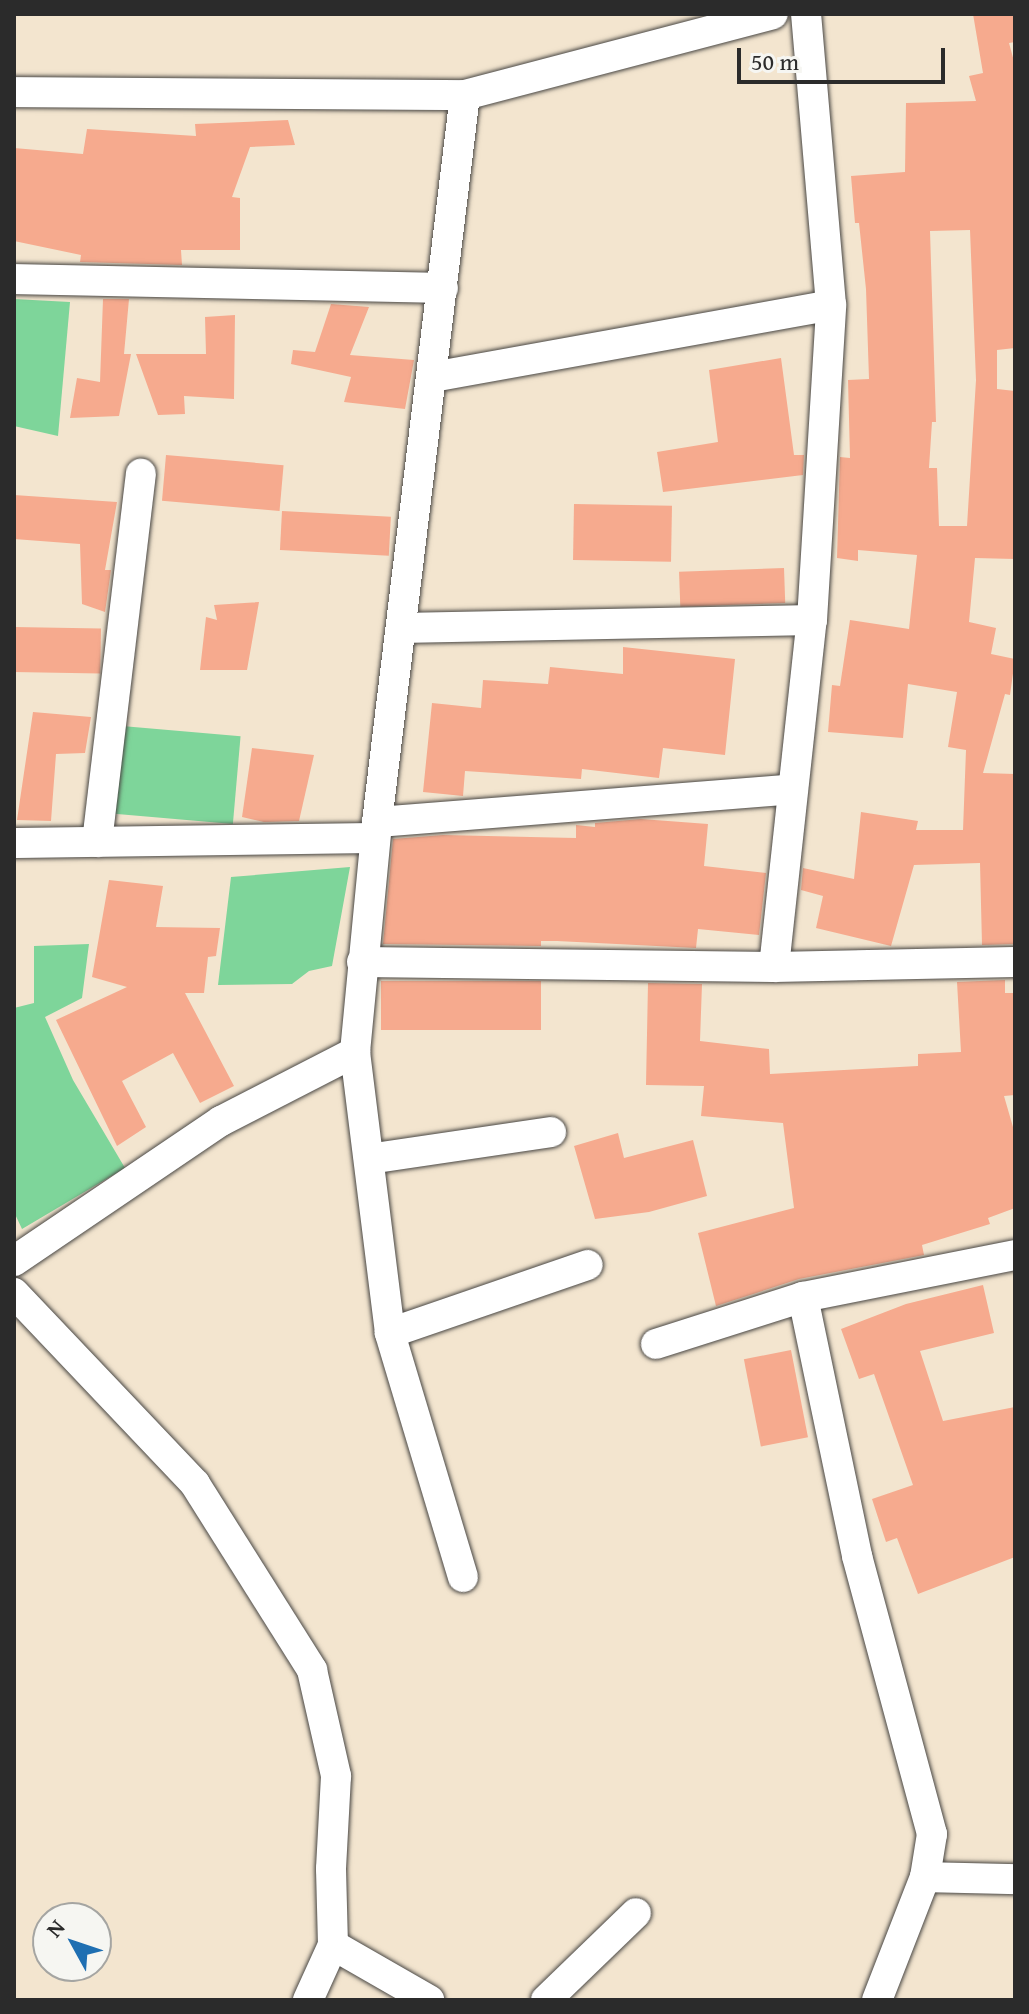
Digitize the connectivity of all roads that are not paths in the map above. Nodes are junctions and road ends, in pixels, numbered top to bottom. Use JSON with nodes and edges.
{"nodes":[{"id":1,"x":773,"y":14,"type":"edge"},
{"id":2,"x":806,"y":14,"type":"edge"},
{"id":3,"x":14,"y":92,"type":"edge"},
{"id":4,"x":465,"y":95,"type":"junction"},
{"id":5,"x":14,"y":279,"type":"edge"},
{"id":6,"x":443,"y":288,"type":"junction"},
{"id":7,"x":831,"y":305,"type":"junction"},
{"id":8,"x":432,"y":377,"type":"junction"},
{"id":9,"x":141,"y":474,"type":"dead end"},
{"id":10,"x":812,"y":620,"type":"junction"},
{"id":11,"x":402,"y":628,"type":"junction"},
{"id":12,"x":793,"y":789,"type":"junction"},
{"id":13,"x":376,"y":830,"type":"junction"},
{"id":14,"x":97,"y":842,"type":"junction"},
{"id":15,"x":14,"y":843,"type":"edge"},
{"id":16,"x":362,"y":962,"type":"junction"},
{"id":17,"x":1015,"y":962,"type":"edge"},
{"id":18,"x":774,"y":967,"type":"junction"},
{"id":19,"x":355,"y":1052,"type":"junction"},
{"id":20,"x":551,"y":1132,"type":"dead end"},
{"id":21,"x":369,"y":1159,"type":"junction"},
{"id":22,"x":1015,"y":1255,"type":"edge"},
{"id":23,"x":14,"y":1261,"type":"edge"},
{"id":24,"x":588,"y":1265,"type":"dead end"},
{"id":25,"x":14,"y":1293,"type":"edge"},
{"id":26,"x":803,"y":1297,"type":"junction"},
{"id":27,"x":390,"y":1333,"type":"junction"},
{"id":28,"x":656,"y":1344,"type":"dead end"},
{"id":29,"x":463,"y":1577,"type":"dead end"},
{"id":30,"x":925,"y":1877,"type":"junction"},
{"id":31,"x":1015,"y":1879,"type":"edge"},
{"id":32,"x":636,"y":1913,"type":"dead end"},
{"id":33,"x":333,"y":1945,"type":"junction"},
{"id":34,"x":308,"y":2000,"type":"edge"},
{"id":35,"x":429,"y":2000,"type":"edge"},
{"id":36,"x":546,"y":2000,"type":"edge"},
{"id":37,"x":877,"y":2000,"type":"edge"}],
"edges":[{"from":1,"to":4,"type":"street"},
{"from":2,"to":7,"type":"street"},
{"from":3,"to":4,"type":"street"},
{"from":4,"to":6,"type":"street"},
{"from":5,"to":6,"type":"street"},
{"from":6,"to":8,"type":"street"},
{"from":7,"to":8,"type":"street"},
{"from":7,"to":10,"type":"street"},
{"from":8,"to":11,"type":"street"},
{"from":9,"to":14,"type":"street"},
{"from":10,"to":11,"type":"street"},
{"from":10,"to":12,"type":"street"},
{"from":11,"to":13,"type":"street"},
{"from":12,"to":13,"type":"street"},
{"from":12,"to":18,"type":"street"},
{"from":13,"to":14,"type":"street"},
{"from":13,"to":16,"type":"street"},
{"from":14,"to":15,"type":"street"},
{"from":16,"to":18,"type":"street"},
{"from":16,"to":19,"type":"street"},
{"from":17,"to":18,"type":"street"},
{"from":19,"to":21,"type":"street"},
{"from":19,"to":23,"type":"street"},
{"from":20,"to":21,"type":"street"},
{"from":21,"to":27,"type":"street"},
{"from":22,"to":26,"type":"street"},
{"from":24,"to":27,"type":"street"},
{"from":25,"to":33,"type":"street"},
{"from":26,"to":28,"type":"street"},
{"from":26,"to":30,"type":"street"},
{"from":27,"to":29,"type":"street"},
{"from":30,"to":31,"type":"street"},
{"from":30,"to":37,"type":"street"},
{"from":32,"to":36,"type":"street"},
{"from":33,"to":34,"type":"street"},
{"from":33,"to":35,"type":"street"}]}
